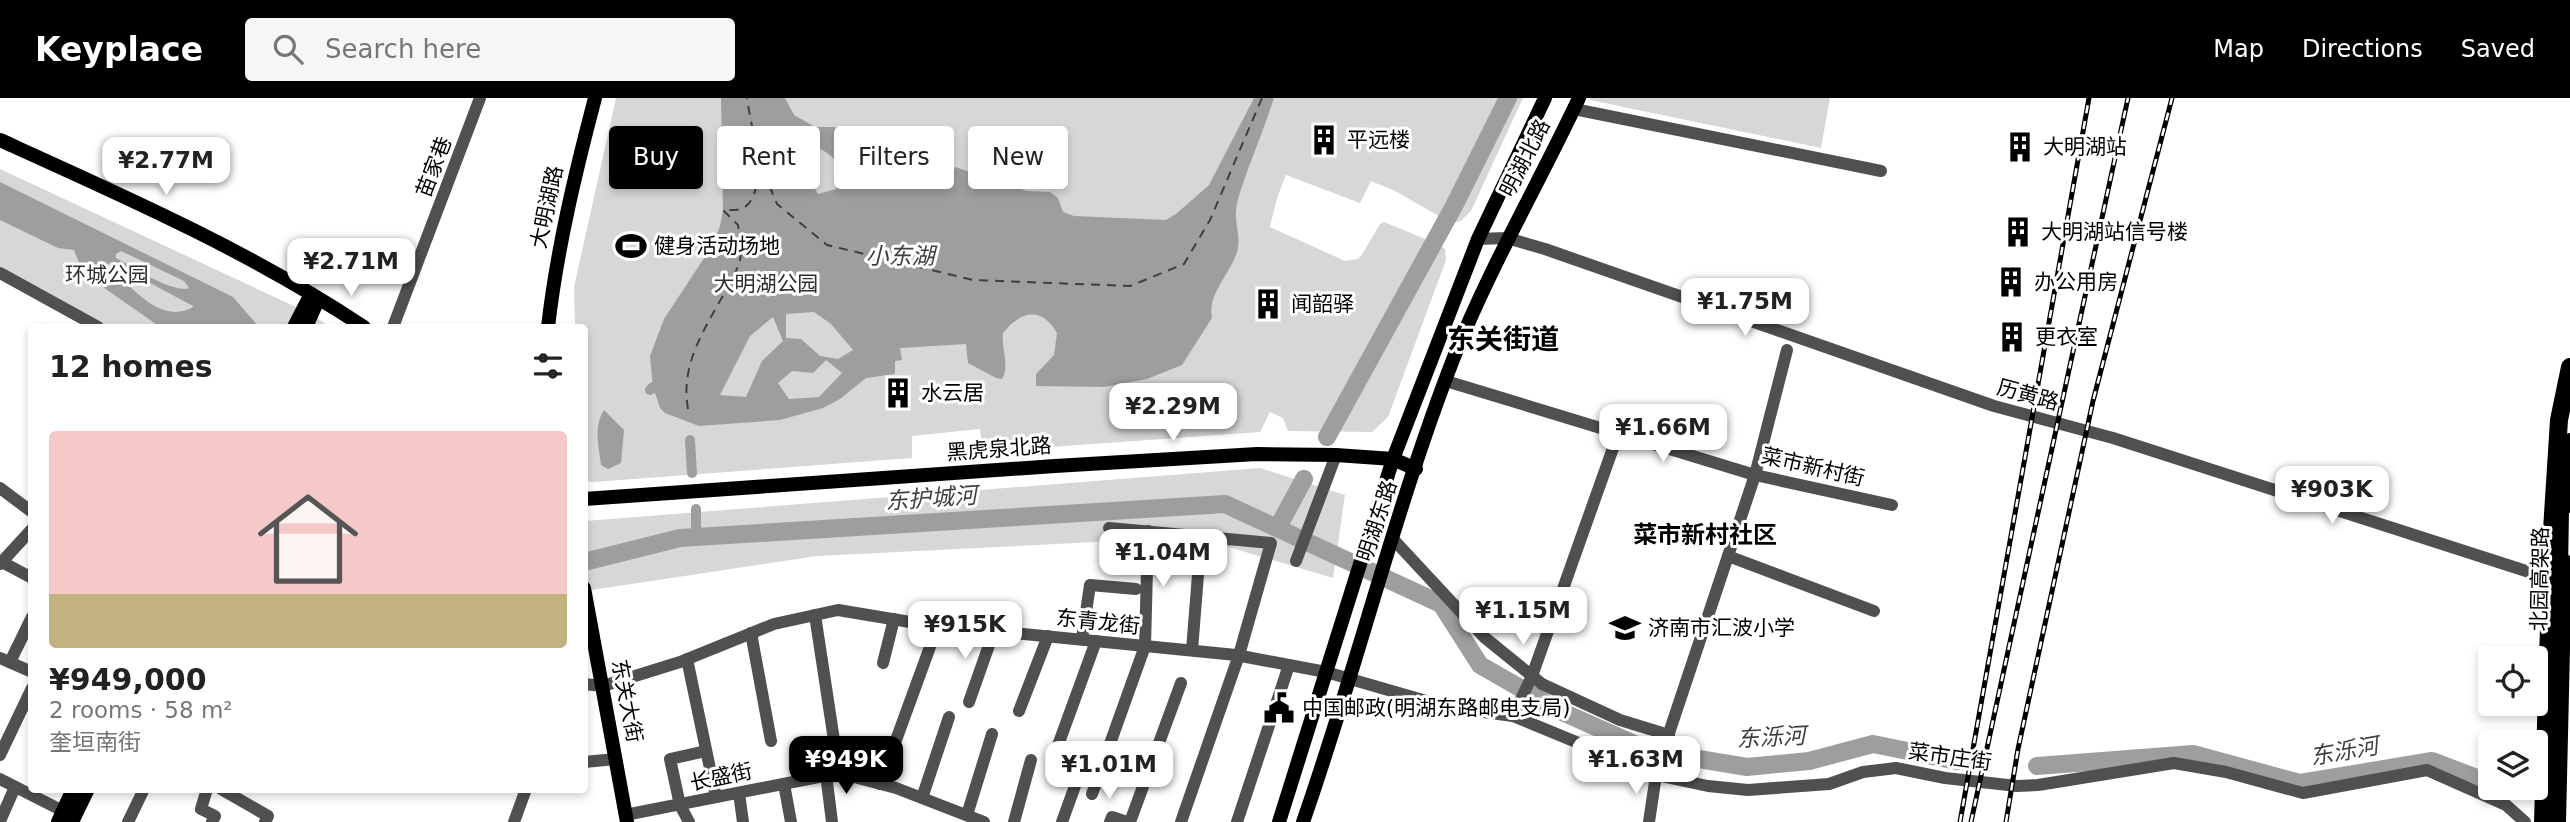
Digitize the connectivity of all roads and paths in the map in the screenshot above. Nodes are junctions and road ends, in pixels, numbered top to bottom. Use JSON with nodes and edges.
{"nodes":[{"id":1,"x":480,"y":98,"type":"edge"},
{"id":2,"x":595,"y":98,"type":"edge"},
{"id":3,"x":602,"y":98,"type":"edge"},
{"id":4,"x":1545,"y":98,"type":"edge"},
{"id":5,"x":1577,"y":104,"type":"edge"},
{"id":6,"x":0,"y":140,"type":"edge"},
{"id":7,"x":1881,"y":171,"type":"dead end"},
{"id":8,"x":1507,"y":238,"type":"junction"},
{"id":9,"x":1478,"y":239,"type":"junction"},
{"id":10,"x":0,"y":274,"type":"edge"},
{"id":11,"x":315,"y":296,"type":"junction"},
{"id":12,"x":302,"y":322,"type":"edge"},
{"id":13,"x":92,"y":324,"type":"edge"},
{"id":14,"x":360,"y":324,"type":"edge"},
{"id":15,"x":394,"y":324,"type":"edge"},
{"id":16,"x":548,"y":324,"type":"edge"},
{"id":17,"x":557,"y":324,"type":"edge"},
{"id":18,"x":1787,"y":350,"type":"dead end"},
{"id":19,"x":2569,"y":367,"type":"edge"},
{"id":20,"x":1446,"y":381,"type":"junction"},
{"id":21,"x":2559,"y":420,"type":"junction"},
{"id":22,"x":1618,"y":434,"type":"junction"},
{"id":23,"x":2570,"y":440,"type":"edge"},
{"id":24,"x":1336,"y":456,"type":"junction"},
{"id":25,"x":1393,"y":459,"type":"junction"},
{"id":26,"x":2570,"y":464,"type":"edge"},
{"id":27,"x":1416,"y":469,"type":"junction"},
{"id":28,"x":1755,"y":475,"type":"junction"},
{"id":29,"x":0,"y":488,"type":"edge"},
{"id":30,"x":588,"y":499,"type":"edge"},
{"id":31,"x":2564,"y":503,"type":"junction"},
{"id":32,"x":1892,"y":505,"type":"dead end"},
{"id":33,"x":28,"y":509,"type":"edge"},
{"id":34,"x":1109,"y":528,"type":"dead end"},
{"id":35,"x":1148,"y":531,"type":"junction"},
{"id":36,"x":28,"y":533,"type":"edge"},
{"id":37,"x":1201,"y":537,"type":"junction"},
{"id":38,"x":1393,"y":539,"type":"junction"},
{"id":39,"x":1728,"y":556,"type":"junction"},
{"id":40,"x":1296,"y":561,"type":"dead end"},
{"id":41,"x":1,"y":563,"type":"edge"},
{"id":42,"x":28,"y":576,"type":"edge"},
{"id":43,"x":2566,"y":584,"type":"edge"},
{"id":44,"x":1136,"y":589,"type":"dead end"},
{"id":45,"x":588,"y":609,"type":"edge"},
{"id":46,"x":1874,"y":611,"type":"dead end"},
{"id":47,"x":815,"y":615,"type":"junction"},
{"id":48,"x":894,"y":619,"type":"junction"},
{"id":49,"x":28,"y":623,"type":"edge"},
{"id":50,"x":938,"y":625,"type":"junction"},
{"id":51,"x":994,"y":631,"type":"junction"},
{"id":52,"x":751,"y":633,"type":"junction"},
{"id":53,"x":1048,"y":636,"type":"junction"},
{"id":54,"x":1082,"y":639,"type":"junction"},
{"id":55,"x":1096,"y":641,"type":"junction"},
{"id":56,"x":1145,"y":646,"type":"junction"},
{"id":57,"x":1192,"y":650,"type":"junction"},
{"id":58,"x":1239,"y":655,"type":"junction"},
{"id":59,"x":687,"y":659,"type":"junction"},
{"id":60,"x":5,"y":660,"type":"edge"},
{"id":61,"x":883,"y":663,"type":"dead end"},
{"id":62,"x":1289,"y":664,"type":"junction"},
{"id":63,"x":28,"y":670,"type":"edge"},
{"id":64,"x":1326,"y":672,"type":"junction"},
{"id":65,"x":1349,"y":679,"type":"junction"},
{"id":66,"x":1531,"y":679,"type":"junction"},
{"id":67,"x":1181,"y":683,"type":"dead end"},
{"id":68,"x":588,"y":684,"type":"edge"},
{"id":69,"x":603,"y":686,"type":"junction"},
{"id":70,"x":28,"y":696,"type":"edge"},
{"id":71,"x":969,"y":702,"type":"dead end"},
{"id":72,"x":1019,"y":710,"type":"dead end"},
{"id":73,"x":1515,"y":712,"type":"junction"},
{"id":74,"x":949,"y":717,"type":"dead end"},
{"id":75,"x":992,"y":734,"type":"dead end"},
{"id":76,"x":1667,"y":740,"type":"junction"},
{"id":77,"x":771,"y":741,"type":"dead end"},
{"id":78,"x":706,"y":751,"type":"junction"},
{"id":79,"x":0,"y":755,"type":"edge"},
{"id":80,"x":617,"y":759,"type":"junction"},
{"id":81,"x":1031,"y":760,"type":"dead end"},
{"id":82,"x":588,"y":762,"type":"edge"},
{"id":83,"x":833,"y":773,"type":"junction"},
{"id":84,"x":1656,"y":775,"type":"junction"},
{"id":85,"x":0,"y":779,"type":"edge"},
{"id":86,"x":784,"y":784,"type":"junction"},
{"id":87,"x":880,"y":784,"type":"junction"},
{"id":88,"x":15,"y":787,"type":"junction"},
{"id":89,"x":72,"y":793,"type":"edge"},
{"id":90,"x":85,"y":793,"type":"edge"},
{"id":91,"x":142,"y":793,"type":"edge"},
{"id":92,"x":206,"y":793,"type":"edge"},
{"id":93,"x":228,"y":793,"type":"edge"},
{"id":94,"x":524,"y":793,"type":"edge"},
{"id":95,"x":739,"y":793,"type":"junction"},
{"id":96,"x":1092,"y":794,"type":"dead end"},
{"id":97,"x":716,"y":797,"type":"junction"},
{"id":98,"x":922,"y":798,"type":"junction"},
{"id":99,"x":680,"y":805,"type":"junction"},
{"id":100,"x":967,"y":815,"type":"junction"},
{"id":101,"x":64,"y":818,"type":"edge"},
{"id":102,"x":626,"y":819,"type":"edge"},
{"id":103,"x":0,"y":821,"type":"edge"},
{"id":104,"x":128,"y":822,"type":"edge"},
{"id":105,"x":212,"y":822,"type":"edge"},
{"id":106,"x":265,"y":822,"type":"edge"},
{"id":107,"x":513,"y":822,"type":"edge"},
{"id":108,"x":689,"y":822,"type":"edge"},
{"id":109,"x":743,"y":822,"type":"edge"},
{"id":110,"x":791,"y":822,"type":"edge"},
{"id":111,"x":832,"y":822,"type":"edge"},
{"id":112,"x":984,"y":822,"type":"edge"},
{"id":113,"x":1014,"y":822,"type":"edge"},
{"id":114,"x":1062,"y":822,"type":"edge"},
{"id":115,"x":1110,"y":822,"type":"edge"},
{"id":116,"x":1128,"y":822,"type":"edge"},
{"id":117,"x":1181,"y":822,"type":"edge"},
{"id":118,"x":1237,"y":822,"type":"edge"},
{"id":119,"x":1279,"y":822,"type":"edge"},
{"id":120,"x":1303,"y":822,"type":"edge"},
{"id":121,"x":1649,"y":822,"type":"edge"},
{"id":122,"x":2525,"y":822,"type":"edge"},
{"id":123,"x":2543,"y":822,"type":"edge"},
{"id":124,"x":2550,"y":822,"type":"edge"},
{"id":125,"x":2557,"y":822,"type":"edge"}],
"edges":[{"from":1,"to":15,"type":"street","name":"苗家巷"},
{"from":2,"to":16,"type":"main road","name":"大明湖路"},
{"from":3,"to":17,"type":"main road","name":"大明湖路"},
{"from":4,"to":9,"type":"main road","name":"明湖北路"},
{"from":5,"to":7,"type":"street"},
{"from":5,"to":8,"type":"main road","name":"明湖北路"},
{"from":6,"to":11,"type":"main road"},
{"from":8,"to":9,"type":"street","name":"历黄路"},
{"from":8,"to":20,"type":"main road","name":"明湖东路"},
{"from":8,"to":43,"type":"street","name":"历黄路"},
{"from":9,"to":25,"type":"main road","name":"明湖东路"},
{"from":10,"to":13,"type":"street"},
{"from":11,"to":12,"type":"main road"},
{"from":11,"to":14,"type":"main road"},
{"from":18,"to":28,"type":"street"},
{"from":19,"to":21,"type":"highway"},
{"from":20,"to":22,"type":"street","name":"菜市新村街"},
{"from":20,"to":27,"type":"main road","name":"明湖东路"},
{"from":21,"to":31,"type":"highway"},
{"from":21,"to":123,"type":"highway"},
{"from":22,"to":28,"type":"street","name":"菜市新村街"},
{"from":22,"to":66,"type":"street"},
{"from":23,"to":43,"type":"main road"},
{"from":24,"to":25,"type":"main road","name":"黑虎泉北路"},
{"from":24,"to":30,"type":"main road","name":"黑虎泉北路"},
{"from":24,"to":40,"type":"street"},
{"from":25,"to":27,"type":"main road","name":"黑虎泉北路"},
{"from":25,"to":64,"type":"main road","name":"明湖东路"},
{"from":26,"to":31,"type":"highway","name":"北园高架路"},
{"from":27,"to":38,"type":"main road","name":"明湖东路"},
{"from":28,"to":32,"type":"street","name":"菜市新村街"},
{"from":28,"to":39,"type":"street"},
{"from":29,"to":33,"type":"street"},
{"from":31,"to":125,"type":"highway","name":"北园高架路"},
{"from":34,"to":35,"type":"street"},
{"from":35,"to":37,"type":"street"},
{"from":35,"to":56,"type":"street"},
{"from":36,"to":41,"type":"street"},
{"from":37,"to":57,"type":"street"},
{"from":37,"to":58,"type":"street"},
{"from":38,"to":65,"type":"main road","name":"明湖东路"},
{"from":38,"to":66,"type":"street"},
{"from":39,"to":46,"type":"street"},
{"from":39,"to":76,"type":"street"},
{"from":41,"to":42,"type":"street"},
{"from":43,"to":124,"type":"main road"},
{"from":44,"to":54,"type":"street"},
{"from":45,"to":69,"type":"main road","name":"东关大街"},
{"from":47,"to":48,"type":"street","name":"东青龙街"},
{"from":47,"to":52,"type":"street","name":"东青龙街"},
{"from":47,"to":83,"type":"street"},
{"from":48,"to":50,"type":"street","name":"东青龙街"},
{"from":48,"to":61,"type":"street"},
{"from":49,"to":60,"type":"street"},
{"from":50,"to":51,"type":"street","name":"东青龙街"},
{"from":50,"to":87,"type":"street"},
{"from":51,"to":53,"type":"street","name":"东青龙街"},
{"from":51,"to":71,"type":"street"},
{"from":52,"to":59,"type":"street","name":"东青龙街"},
{"from":52,"to":77,"type":"street"},
{"from":53,"to":54,"type":"street","name":"东青龙街"},
{"from":53,"to":72,"type":"street"},
{"from":54,"to":55,"type":"street","name":"东青龙街"},
{"from":55,"to":56,"type":"street","name":"东青龙街"},
{"from":55,"to":114,"type":"street"},
{"from":56,"to":57,"type":"street","name":"东青龙街"},
{"from":56,"to":96,"type":"street"},
{"from":57,"to":58,"type":"street","name":"东青龙街"},
{"from":58,"to":62,"type":"street","name":"东青龙街"},
{"from":58,"to":117,"type":"street"},
{"from":59,"to":69,"type":"street","name":"东青龙街"},
{"from":59,"to":78,"type":"street"},
{"from":60,"to":63,"type":"street"},
{"from":62,"to":64,"type":"street","name":"东青龙街"},
{"from":62,"to":118,"type":"street"},
{"from":64,"to":65,"type":"street","name":"菜市庄街"},
{"from":64,"to":119,"type":"main road","name":"明湖东路"},
{"from":65,"to":73,"type":"street","name":"菜市庄街"},
{"from":65,"to":120,"type":"main road","name":"明湖东路"},
{"from":66,"to":73,"type":"street"},
{"from":66,"to":76,"type":"street"},
{"from":67,"to":116,"type":"street"},
{"from":68,"to":69,"type":"street","name":"东青龙街"},
{"from":69,"to":80,"type":"main road","name":"东关大街"},
{"from":70,"to":79,"type":"street"},
{"from":73,"to":84,"type":"street","name":"菜市庄街"},
{"from":74,"to":98,"type":"street"},
{"from":75,"to":100,"type":"street"},
{"from":76,"to":84,"type":"street"},
{"from":78,"to":97,"type":"street"},
{"from":78,"to":99,"type":"street"},
{"from":80,"to":82,"type":"street"},
{"from":80,"to":102,"type":"main road","name":"东关大街"},
{"from":81,"to":113,"type":"street"},
{"from":83,"to":86,"type":"street","name":"长盛街"},
{"from":83,"to":87,"type":"street","name":"长盛街"},
{"from":83,"to":111,"type":"street"},
{"from":84,"to":121,"type":"street"},
{"from":84,"to":122,"type":"street","name":"菜市庄街"},
{"from":85,"to":88,"type":"street"},
{"from":86,"to":95,"type":"street","name":"长盛街"},
{"from":86,"to":110,"type":"street"},
{"from":87,"to":98,"type":"street","name":"长盛街"},
{"from":88,"to":101,"type":"street"},
{"from":88,"to":103,"type":"street"},
{"from":89,"to":101,"type":"main road"},
{"from":90,"to":101,"type":"main road"},
{"from":91,"to":104,"type":"street"},
{"from":92,"to":105,"type":"street"},
{"from":93,"to":106,"type":"street"},
{"from":94,"to":107,"type":"street"},
{"from":95,"to":97,"type":"street","name":"长盛街"},
{"from":95,"to":109,"type":"street"},
{"from":97,"to":99,"type":"street","name":"长盛街"},
{"from":98,"to":100,"type":"street","name":"长盛街"},
{"from":99,"to":102,"type":"street","name":"长盛街"},
{"from":99,"to":108,"type":"street"},
{"from":100,"to":112,"type":"street","name":"长盛街"},
{"from":115,"to":116,"type":"street"}]}
